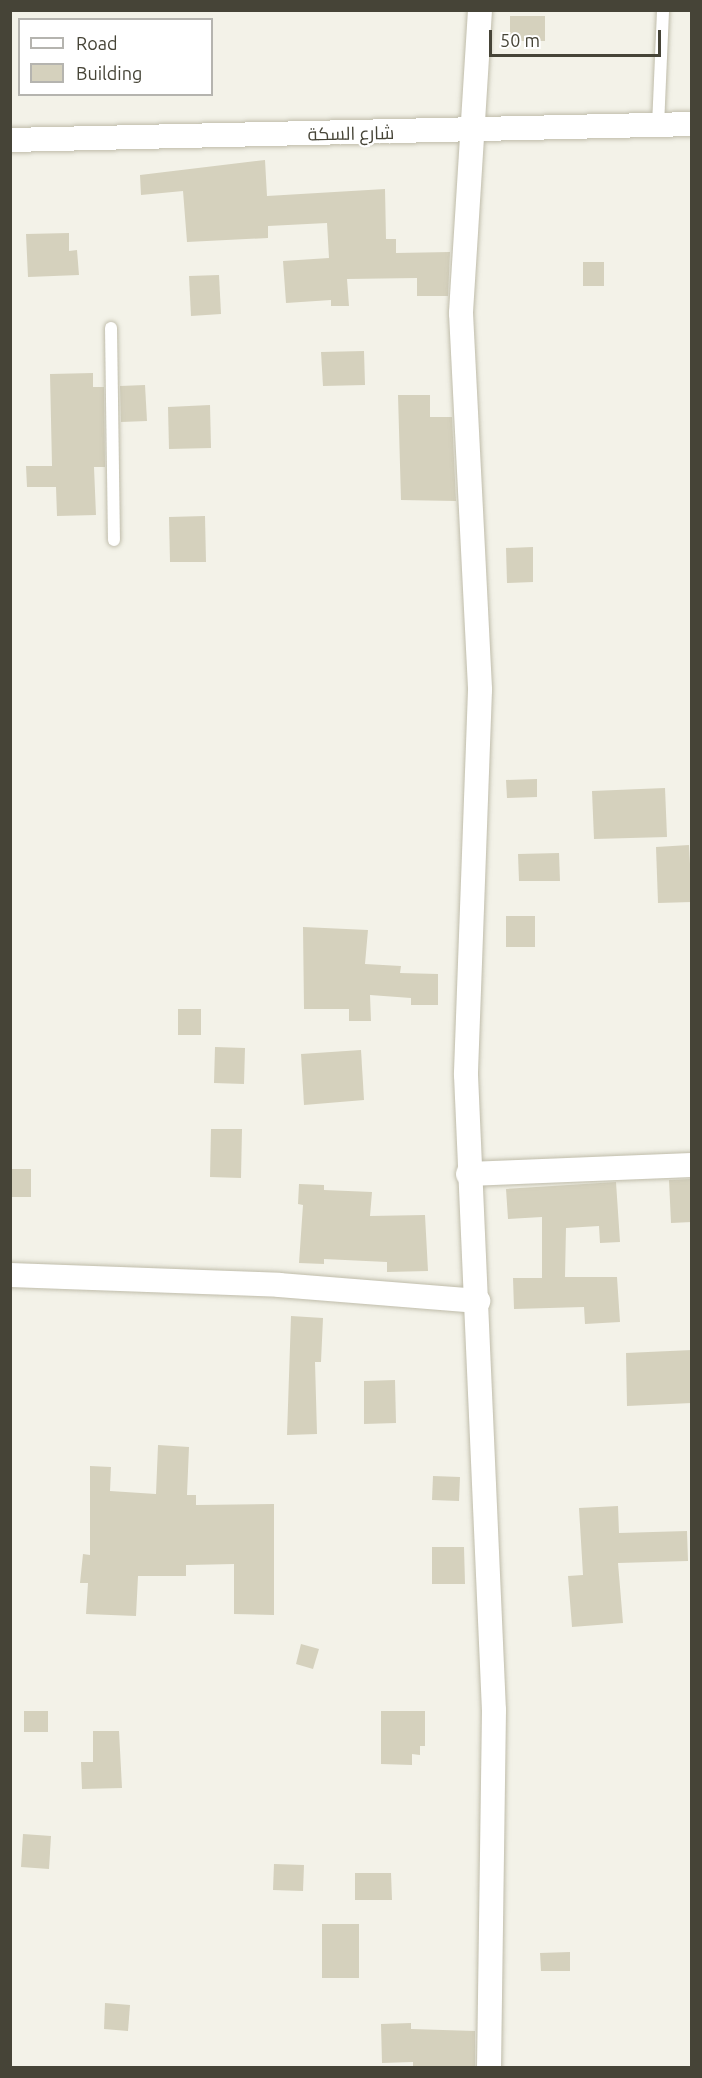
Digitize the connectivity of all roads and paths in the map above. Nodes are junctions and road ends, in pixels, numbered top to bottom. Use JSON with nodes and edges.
{"nodes":[{"id":1,"x":480,"y":10,"type":"edge"},
{"id":2,"x":663,"y":10,"type":"edge"},
{"id":3,"x":692,"y":124,"type":"edge"},
{"id":4,"x":658,"y":126,"type":"junction"},
{"id":5,"x":475,"y":129,"type":"junction"},
{"id":6,"x":10,"y":140,"type":"edge"},
{"id":7,"x":111,"y":328,"type":"dead end"},
{"id":8,"x":114,"y":540,"type":"dead end"},
{"id":9,"x":692,"y":1165,"type":"edge"},
{"id":10,"x":468,"y":1174,"type":"junction"},
{"id":11,"x":10,"y":1275,"type":"edge"},
{"id":12,"x":478,"y":1301,"type":"junction"},
{"id":13,"x":489,"y":2067,"type":"edge"}],
"edges":[{"from":1,"to":5,"type":"street"},
{"from":2,"to":4,"type":"lane"},
{"from":3,"to":4,"type":"street","name":"شارع السكة"},
{"from":4,"to":5,"type":"street","name":"شارع السكة"},
{"from":5,"to":6,"type":"street","name":"شارع السكة"},
{"from":5,"to":10,"type":"street"},
{"from":7,"to":8,"type":"lane"},
{"from":9,"to":10,"type":"street"},
{"from":10,"to":12,"type":"street"},
{"from":11,"to":12,"type":"street"},
{"from":12,"to":13,"type":"street"}]}
